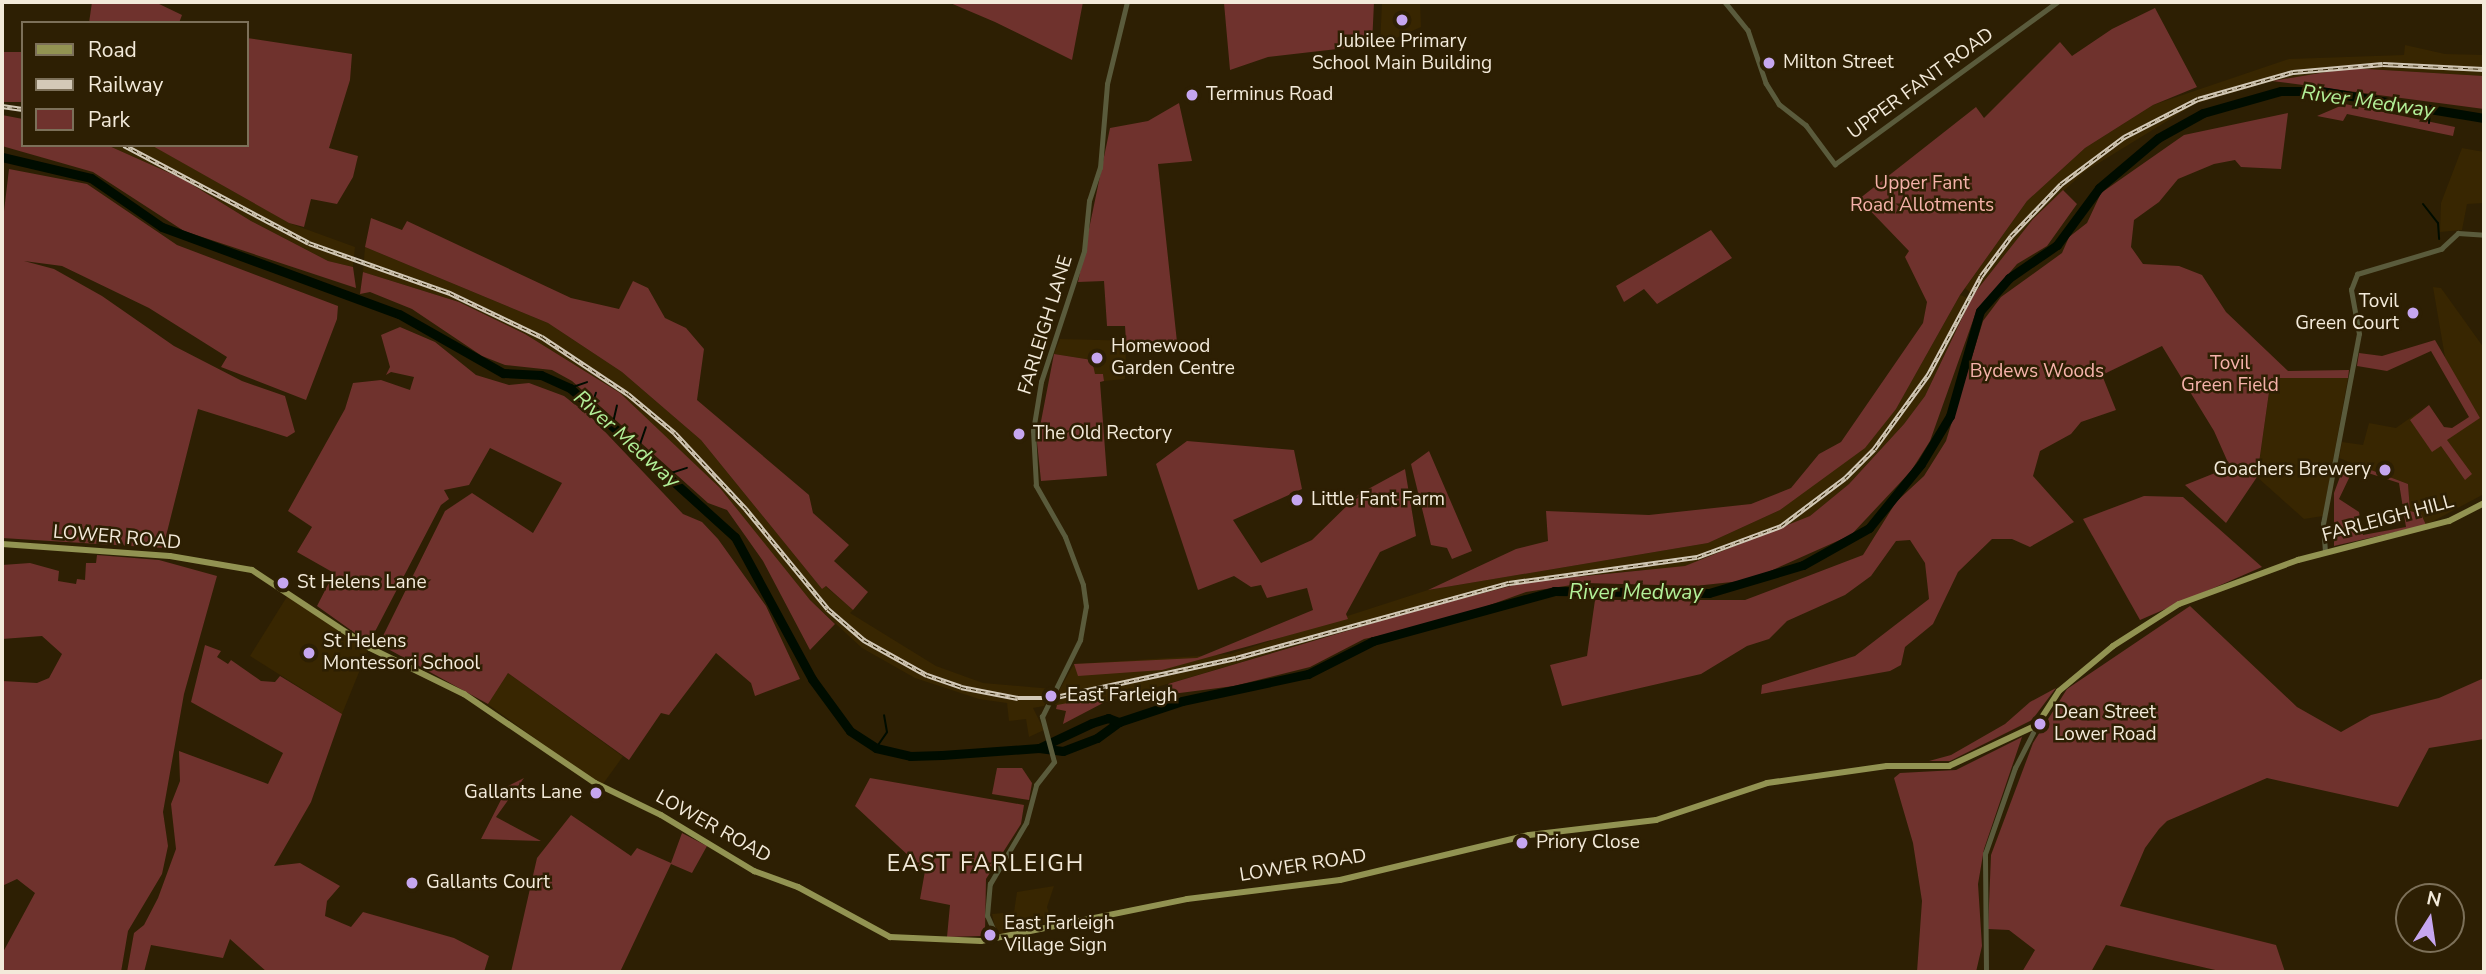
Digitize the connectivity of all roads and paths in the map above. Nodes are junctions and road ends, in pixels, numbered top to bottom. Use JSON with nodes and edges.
{"nodes":[{"id":1,"x":1127,"y":2,"type":"edge"},
{"id":2,"x":1725,"y":2,"type":"edge"},
{"id":3,"x":2057,"y":2,"type":"edge"},
{"id":4,"x":2484,"y":235,"type":"edge"},
{"id":5,"x":2484,"y":503,"type":"edge"},
{"id":6,"x":2,"y":544,"type":"edge"},
{"id":7,"x":2325,"y":552,"type":"junction"},
{"id":8,"x":2037,"y":725,"type":"junction"},
{"id":9,"x":989,"y":927,"type":"junction"},
{"id":10,"x":998,"y":940,"type":"junction"},
{"id":11,"x":981,"y":941,"type":"junction"},
{"id":12,"x":1986,"y":972,"type":"edge"}],
"edges":[{"from":1,"to":9,"type":"street","name":"FARLEIGH LANE"},
{"from":2,"to":3,"type":"street","name":"UPPER FANT ROAD"},
{"from":4,"to":7,"type":"street"},
{"from":5,"to":7,"type":"main road","name":"FARLEIGH HILL"},
{"from":6,"to":11,"type":"main road","name":"LOWER ROAD"},
{"from":7,"to":8,"type":"main road","name":"FARLEIGH HILL"},
{"from":8,"to":10,"type":"main road","name":"LOWER ROAD"},
{"from":8,"to":12,"type":"street"},
{"from":9,"to":10,"type":"street"},
{"from":9,"to":11,"type":"street"},
{"from":10,"to":11,"type":"main road","name":"LOWER ROAD"}]}
